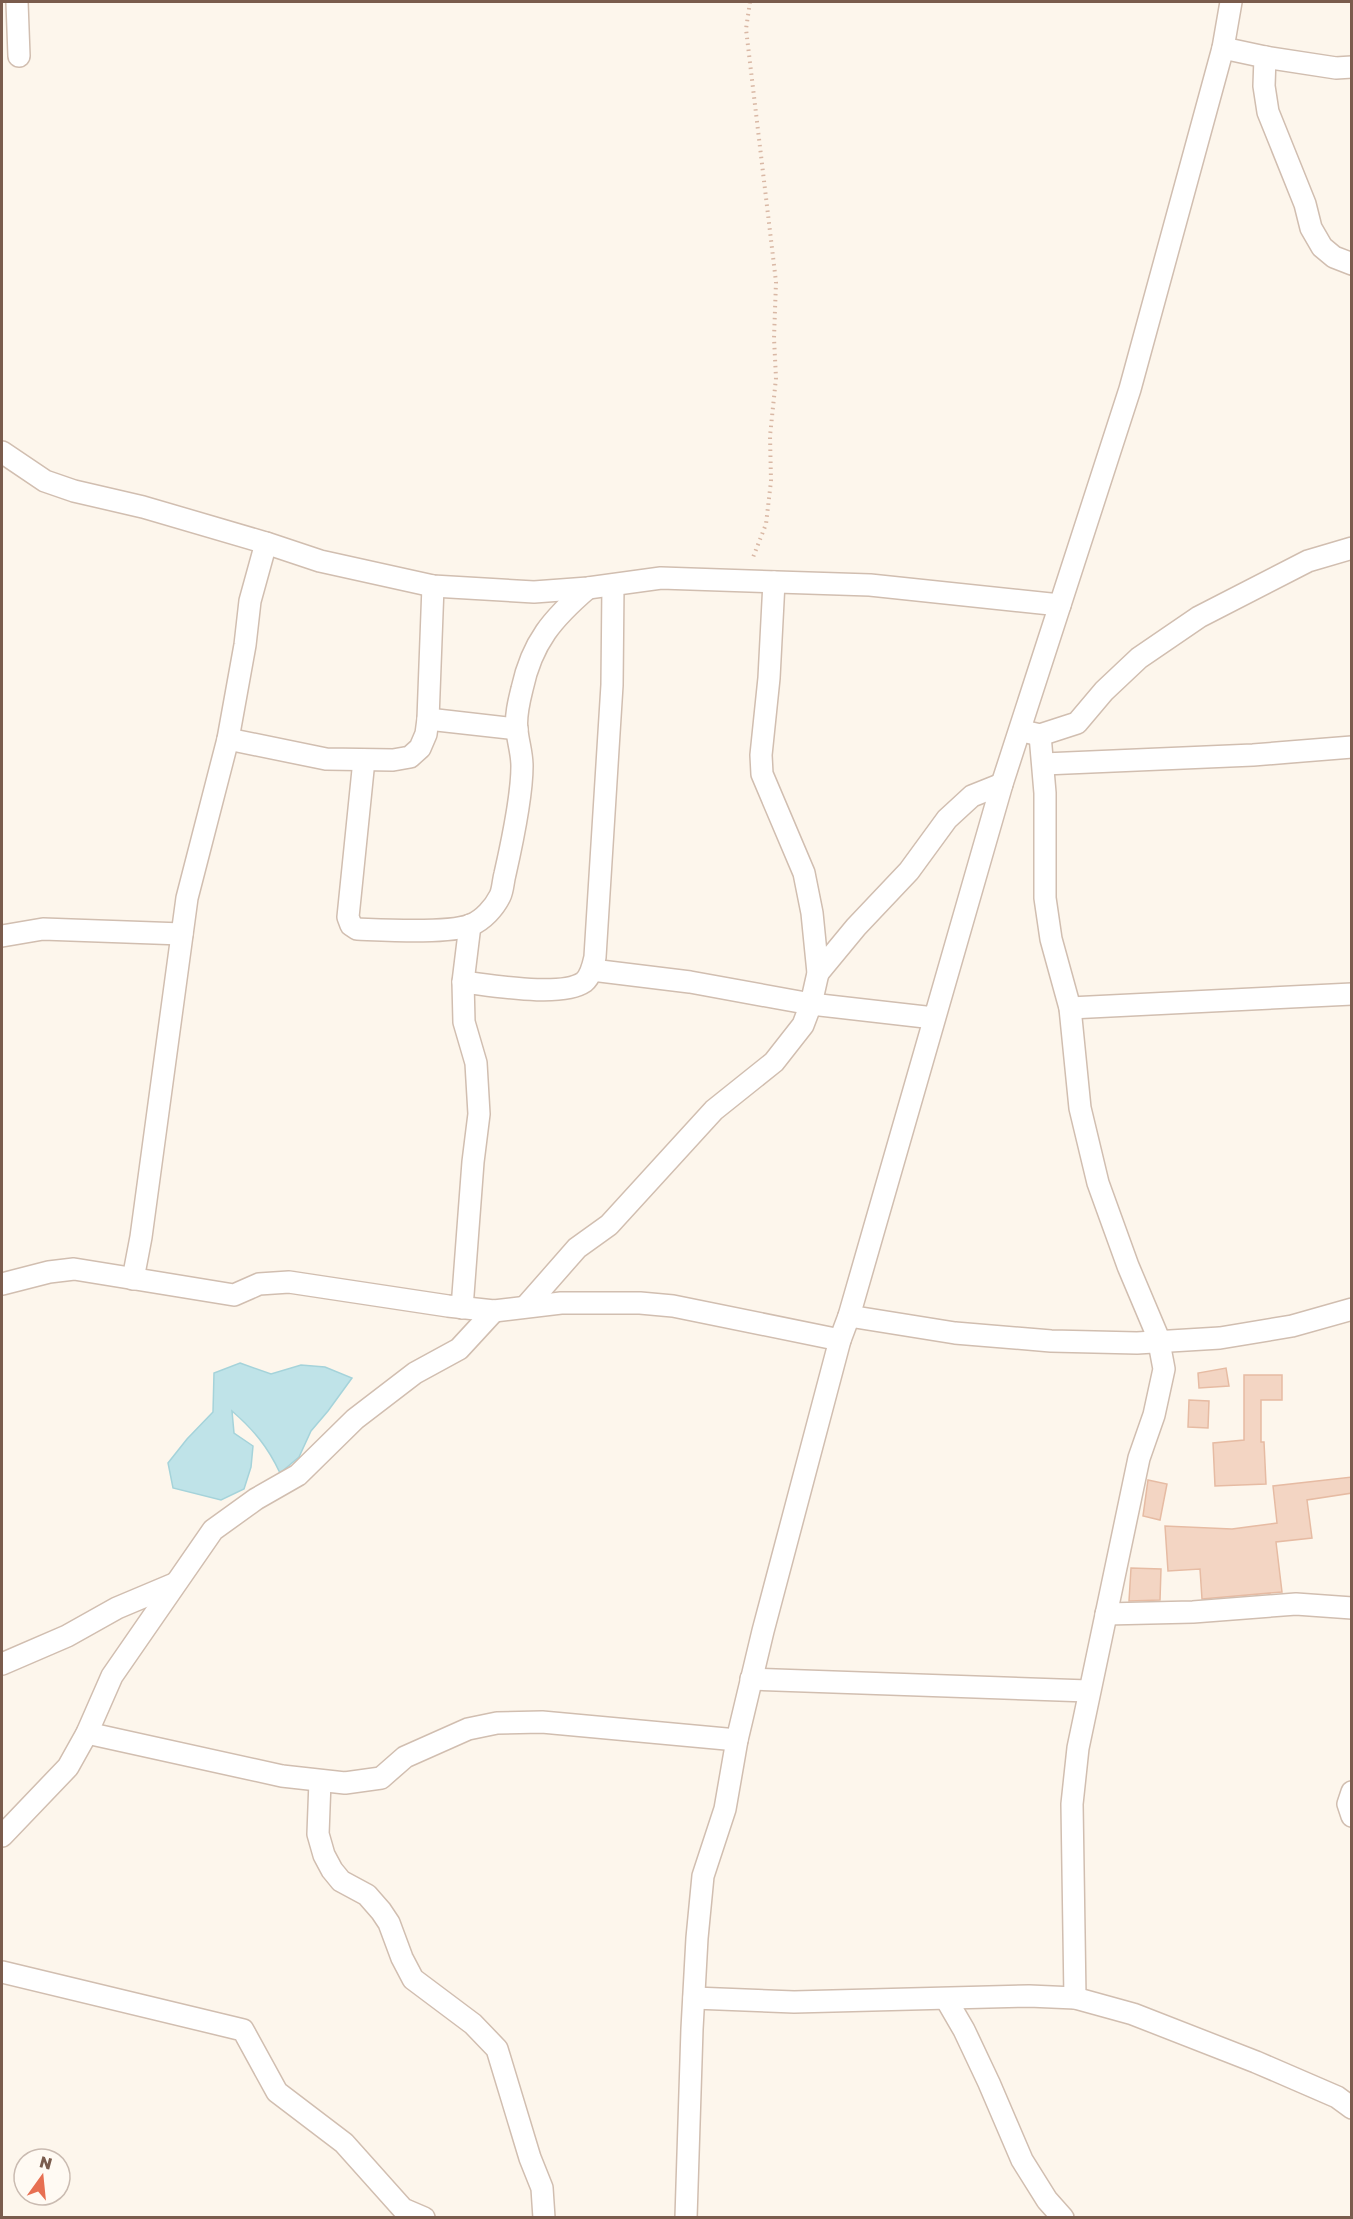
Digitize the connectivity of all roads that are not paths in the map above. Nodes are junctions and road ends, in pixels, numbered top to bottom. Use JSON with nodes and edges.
{"nodes":[{"id":1,"x":17,"y":2,"type":"edge"},
{"id":2,"x":1231,"y":2,"type":"edge"},
{"id":3,"x":1223,"y":48,"type":"junction"},
{"id":4,"x":19,"y":56,"type":"dead end"},
{"id":5,"x":1265,"y":57,"type":"junction"},
{"id":6,"x":1352,"y":67,"type":"edge"},
{"id":7,"x":1352,"y":264,"type":"edge"},
{"id":8,"x":2,"y":452,"type":"edge"},
{"id":9,"x":266,"y":543,"type":"junction"},
{"id":10,"x":1352,"y":548,"type":"edge"},
{"id":11,"x":774,"y":582,"type":"junction"},
{"id":12,"x":612,"y":585,"type":"junction"},
{"id":13,"x":433,"y":586,"type":"junction"},
{"id":14,"x":588,"y":588,"type":"junction"},
{"id":15,"x":1060,"y":605,"type":"junction"},
{"id":16,"x":428,"y":720,"type":"junction"},
{"id":17,"x":517,"y":729,"type":"junction"},
{"id":18,"x":1019,"y":730,"type":"junction"},
{"id":19,"x":1040,"y":735,"type":"junction"},
{"id":20,"x":228,"y":739,"type":"junction"},
{"id":21,"x":1352,"y":747,"type":"edge"},
{"id":22,"x":363,"y":760,"type":"junction"},
{"id":23,"x":1044,"y":764,"type":"junction"},
{"id":24,"x":1002,"y":784,"type":"junction"},
{"id":25,"x":471,"y":925,"type":"junction"},
{"id":26,"x":182,"y":934,"type":"junction"},
{"id":27,"x":2,"y":936,"type":"edge"},
{"id":28,"x":592,"y":970,"type":"junction"},
{"id":29,"x":818,"y":973,"type":"junction"},
{"id":30,"x":463,"y":982,"type":"junction"},
{"id":31,"x":1352,"y":994,"type":"edge"},
{"id":32,"x":811,"y":1004,"type":"junction"},
{"id":33,"x":1070,"y":1008,"type":"junction"},
{"id":34,"x":934,"y":1018,"type":"junction"},
{"id":35,"x":134,"y":1279,"type":"junction"},
{"id":36,"x":2,"y":1284,"type":"edge"},
{"id":37,"x":527,"y":1305,"type":"junction"},
{"id":38,"x":462,"y":1308,"type":"junction"},
{"id":39,"x":1352,"y":1309,"type":"edge"},
{"id":40,"x":494,"y":1311,"type":"junction"},
{"id":41,"x":849,"y":1316,"type":"junction"},
{"id":42,"x":840,"y":1340,"type":"junction"},
{"id":43,"x":1160,"y":1343,"type":"junction"},
{"id":44,"x":174,"y":1584,"type":"junction"},
{"id":45,"x":1352,"y":1608,"type":"edge"},
{"id":46,"x":1106,"y":1614,"type":"junction"},
{"id":47,"x":2,"y":1664,"type":"edge"},
{"id":48,"x":752,"y":1679,"type":"junction"},
{"id":49,"x":1088,"y":1691,"type":"junction"},
{"id":50,"x":87,"y":1733,"type":"junction"},
{"id":51,"x":737,"y":1740,"type":"junction"},
{"id":52,"x":320,"y":1781,"type":"junction"},
{"id":53,"x":1352,"y":1792,"type":"edge"},
{"id":54,"x":1352,"y":1816,"type":"edge"},
{"id":55,"x":2,"y":1836,"type":"edge"},
{"id":56,"x":2,"y":1972,"type":"edge"},
{"id":57,"x":694,"y":1998,"type":"junction"},
{"id":58,"x":1075,"y":1998,"type":"junction"},
{"id":59,"x":946,"y":1999,"type":"junction"},
{"id":60,"x":1352,"y":2108,"type":"edge"},
{"id":61,"x":424,"y":2217,"type":"edge"},
{"id":62,"x":544,"y":2217,"type":"edge"},
{"id":63,"x":686,"y":2217,"type":"edge"},
{"id":64,"x":1063,"y":2217,"type":"edge"}],
"edges":[{"from":1,"to":4,"type":"street"},
{"from":2,"to":3,"type":"street"},
{"from":3,"to":5,"type":"street"},
{"from":3,"to":15,"type":"street"},
{"from":5,"to":6,"type":"street"},
{"from":5,"to":7,"type":"street"},
{"from":8,"to":9,"type":"street"},
{"from":9,"to":13,"type":"street"},
{"from":9,"to":20,"type":"street"},
{"from":10,"to":19,"type":"street"},
{"from":11,"to":12,"type":"street"},
{"from":11,"to":15,"type":"street"},
{"from":11,"to":29,"type":"street"},
{"from":12,"to":14,"type":"street"},
{"from":12,"to":28,"type":"street"},
{"from":13,"to":14,"type":"street"},
{"from":13,"to":16,"type":"street"},
{"from":14,"to":17,"type":"street"},
{"from":15,"to":18,"type":"street"},
{"from":16,"to":17,"type":"street"},
{"from":16,"to":22,"type":"street"},
{"from":17,"to":25,"type":"street"},
{"from":18,"to":19,"type":"street"},
{"from":18,"to":24,"type":"street"},
{"from":19,"to":23,"type":"street"},
{"from":20,"to":22,"type":"street"},
{"from":20,"to":26,"type":"street"},
{"from":21,"to":23,"type":"street"},
{"from":22,"to":25,"type":"street"},
{"from":23,"to":33,"type":"street"},
{"from":24,"to":29,"type":"street"},
{"from":24,"to":34,"type":"street"},
{"from":25,"to":30,"type":"street"},
{"from":26,"to":27,"type":"street"},
{"from":26,"to":35,"type":"street"},
{"from":28,"to":30,"type":"street"},
{"from":28,"to":32,"type":"street"},
{"from":29,"to":32,"type":"street"},
{"from":30,"to":38,"type":"street"},
{"from":31,"to":33,"type":"street"},
{"from":32,"to":34,"type":"street"},
{"from":32,"to":37,"type":"street"},
{"from":33,"to":43,"type":"street"},
{"from":34,"to":41,"type":"street"},
{"from":35,"to":36,"type":"street"},
{"from":35,"to":38,"type":"street"},
{"from":37,"to":40,"type":"street"},
{"from":37,"to":42,"type":"street"},
{"from":38,"to":40,"type":"street"},
{"from":39,"to":43,"type":"street"},
{"from":40,"to":44,"type":"street"},
{"from":41,"to":42,"type":"street"},
{"from":41,"to":43,"type":"street"},
{"from":42,"to":48,"type":"street"},
{"from":43,"to":46,"type":"street"},
{"from":44,"to":47,"type":"street"},
{"from":44,"to":50,"type":"street"},
{"from":45,"to":46,"type":"street"},
{"from":46,"to":49,"type":"street"},
{"from":48,"to":49,"type":"street"},
{"from":48,"to":51,"type":"street"},
{"from":49,"to":58,"type":"street"},
{"from":50,"to":52,"type":"street"},
{"from":50,"to":55,"type":"street"},
{"from":51,"to":52,"type":"street"},
{"from":51,"to":57,"type":"street"},
{"from":52,"to":62,"type":"street"},
{"from":53,"to":54,"type":"street"},
{"from":56,"to":61,"type":"street"},
{"from":57,"to":59,"type":"street"},
{"from":57,"to":63,"type":"street"},
{"from":58,"to":59,"type":"street"},
{"from":58,"to":60,"type":"street"},
{"from":59,"to":64,"type":"street"}]}
